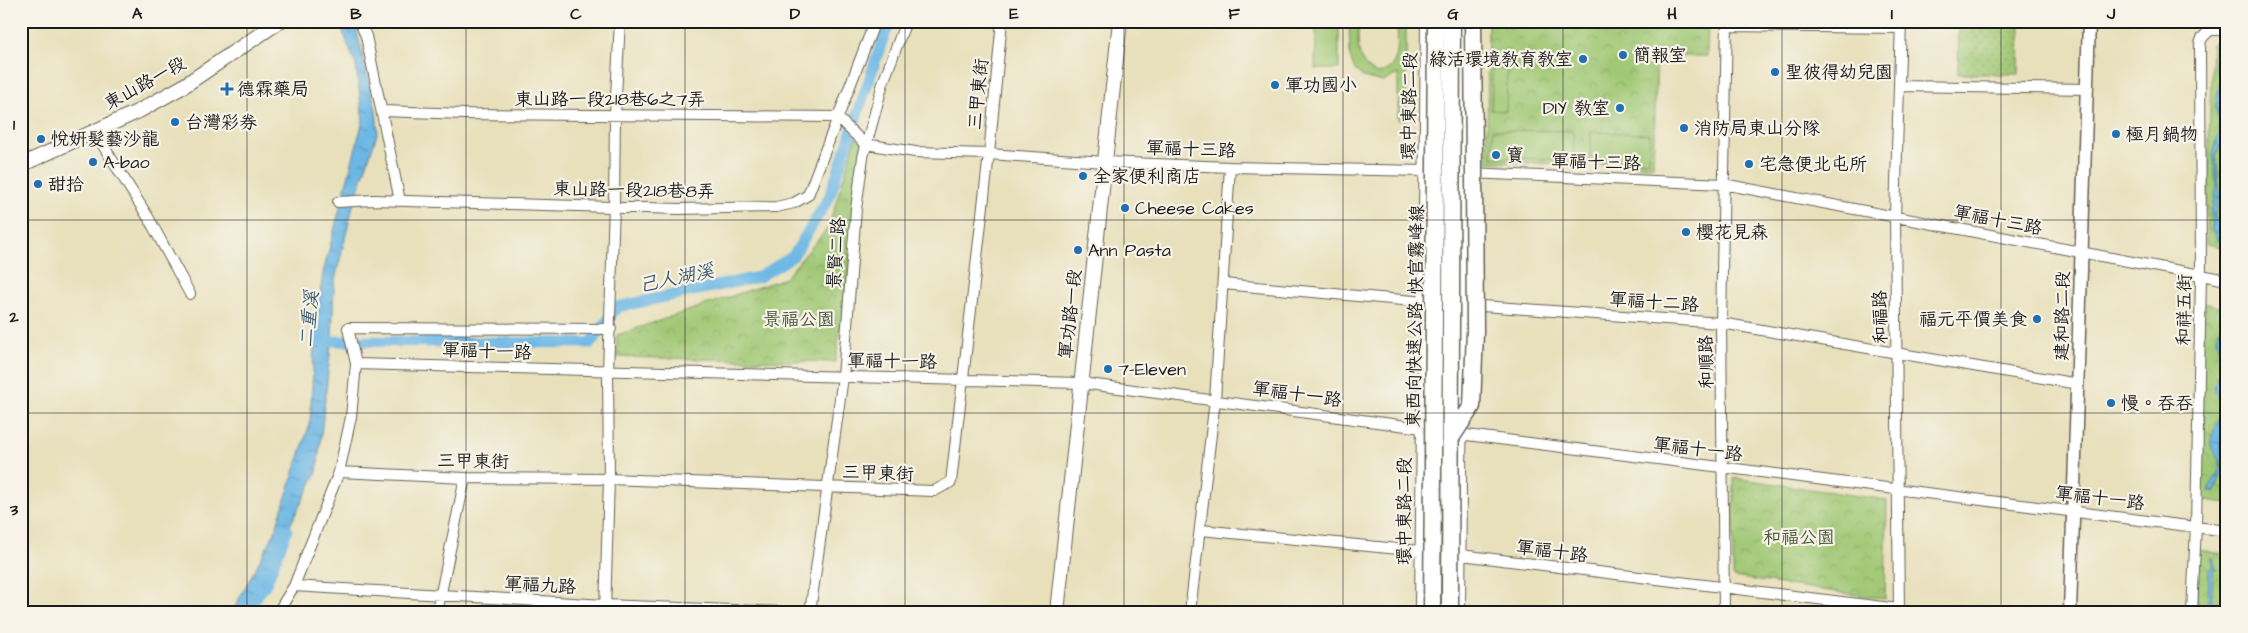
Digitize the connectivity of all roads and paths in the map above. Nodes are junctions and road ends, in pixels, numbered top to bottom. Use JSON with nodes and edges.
{"nodes":[{"id":1,"x":280,"y":21,"type":"edge"},
{"id":2,"x":359,"y":21,"type":"edge"},
{"id":3,"x":620,"y":21,"type":"edge"},
{"id":4,"x":876,"y":21,"type":"edge"},
{"id":5,"x":906,"y":21,"type":"edge"},
{"id":6,"x":1002,"y":21,"type":"edge"},
{"id":7,"x":1120,"y":21,"type":"edge"},
{"id":8,"x":1426,"y":21,"type":"edge"},
{"id":9,"x":1436,"y":21,"type":"edge"},
{"id":10,"x":1452,"y":21,"type":"edge"},
{"id":11,"x":1464,"y":21,"type":"edge"},
{"id":12,"x":1472,"y":21,"type":"edge"},
{"id":13,"x":2089,"y":21,"type":"edge"},
{"id":14,"x":1727,"y":24,"type":"edge"},
{"id":15,"x":1901,"y":24,"type":"edge"},
{"id":16,"x":2227,"y":30,"type":"edge"},
{"id":17,"x":1464,"y":70,"type":"junction"},
{"id":18,"x":1900,"y":86,"type":"junction"},
{"id":19,"x":2088,"y":88,"type":"junction"},
{"id":20,"x":383,"y":112,"type":"junction"},
{"id":21,"x":615,"y":115,"type":"junction"},
{"id":22,"x":838,"y":118,"type":"junction"},
{"id":23,"x":94,"y":131,"type":"junction"},
{"id":24,"x":865,"y":144,"type":"junction"},
{"id":25,"x":989,"y":154,"type":"junction"},
{"id":26,"x":1105,"y":162,"type":"junction"},
{"id":27,"x":21,"y":165,"type":"edge"},
{"id":28,"x":1230,"y":167,"type":"junction"},
{"id":29,"x":1425,"y":171,"type":"junction"},
{"id":30,"x":1464,"y":173,"type":"junction"},
{"id":31,"x":1724,"y":184,"type":"junction"},
{"id":32,"x":400,"y":201,"type":"junction"},
{"id":33,"x":338,"y":202,"type":"dead end"},
{"id":34,"x":614,"y":206,"type":"junction"},
{"id":35,"x":1895,"y":216,"type":"junction"},
{"id":36,"x":2081,"y":252,"type":"junction"},
{"id":37,"x":2202,"y":276,"type":"junction"},
{"id":38,"x":2227,"y":280,"type":"edge"},
{"id":39,"x":1223,"y":284,"type":"junction"},
{"id":40,"x":190,"y":294,"type":"dead end"},
{"id":41,"x":1425,"y":302,"type":"junction"},
{"id":42,"x":1464,"y":304,"type":"junction"},
{"id":43,"x":1721,"y":323,"type":"junction"},
{"id":44,"x":610,"y":329,"type":"junction"},
{"id":45,"x":1896,"y":354,"type":"junction"},
{"id":46,"x":356,"y":364,"type":"junction"},
{"id":47,"x":608,"y":371,"type":"junction"},
{"id":48,"x":843,"y":377,"type":"junction"},
{"id":49,"x":962,"y":379,"type":"junction"},
{"id":50,"x":1081,"y":383,"type":"junction"},
{"id":51,"x":2078,"y":384,"type":"junction"},
{"id":52,"x":1215,"y":400,"type":"junction"},
{"id":53,"x":1421,"y":427,"type":"junction"},
{"id":54,"x":1456,"y":437,"type":"junction"},
{"id":55,"x":1723,"y":468,"type":"junction"},
{"id":56,"x":339,"y":472,"type":"junction"},
{"id":57,"x":465,"y":478,"type":"junction"},
{"id":58,"x":609,"y":479,"type":"junction"},
{"id":59,"x":828,"y":488,"type":"junction"},
{"id":60,"x":1898,"y":490,"type":"junction"},
{"id":61,"x":2073,"y":511,"type":"junction"},
{"id":62,"x":2196,"y":526,"type":"junction"},
{"id":63,"x":1201,"y":530,"type":"junction"},
{"id":64,"x":2227,"y":531,"type":"edge"},
{"id":65,"x":1421,"y":551,"type":"junction"},
{"id":66,"x":1461,"y":555,"type":"junction"},
{"id":67,"x":294,"y":586,"type":"junction"},
{"id":68,"x":1724,"y":589,"type":"junction"},
{"id":69,"x":440,"y":596,"type":"junction"},
{"id":70,"x":605,"y":608,"type":"edge"},
{"id":71,"x":1899,"y":610,"type":"edge"},
{"id":72,"x":278,"y":612,"type":"edge"},
{"id":73,"x":437,"y":612,"type":"edge"},
{"id":74,"x":784,"y":612,"type":"edge"},
{"id":75,"x":810,"y":612,"type":"edge"},
{"id":76,"x":1057,"y":612,"type":"edge"},
{"id":77,"x":1190,"y":612,"type":"edge"},
{"id":78,"x":1420,"y":612,"type":"edge"},
{"id":79,"x":1432,"y":612,"type":"edge"},
{"id":80,"x":1450,"y":612,"type":"edge"},
{"id":81,"x":1460,"y":612,"type":"edge"},
{"id":82,"x":1724,"y":612,"type":"edge"},
{"id":83,"x":2070,"y":612,"type":"edge"},
{"id":84,"x":2192,"y":612,"type":"edge"}],
"edges":[{"from":1,"to":23,"type":"main road","name":"東山路一段"},
{"from":2,"to":20,"type":"street"},
{"from":3,"to":21,"type":"street"},
{"from":4,"to":22,"type":"street","name":"東山路一段218巷8弄"},
{"from":5,"to":24,"type":"street","name":"景賢二路"},
{"from":6,"to":25,"type":"street","name":"三甲東街"},
{"from":7,"to":26,"type":"main road","name":"軍功路一段"},
{"from":8,"to":29,"type":"street","name":"環中東路二段"},
{"from":9,"to":79,"type":"highway","name":"東西向快速公路 快官霧峰線","bridge":true},
{"from":10,"to":54,"type":"highway","name":"東西向快速公路 快官霧峰線","bridge":true},
{"from":11,"to":17,"type":"street"},
{"from":12,"to":17,"type":"street"},
{"from":12,"to":54,"type":"highway","bridge":true},
{"from":13,"to":19,"type":"street","name":"建和路二段"},
{"from":14,"to":15,"type":"street"},
{"from":14,"to":31,"type":"street","name":"和順路"},
{"from":15,"to":18,"type":"street","name":"和福路"},
{"from":16,"to":37,"type":"street","name":"和祥五街"},
{"from":17,"to":30,"type":"street"},
{"from":18,"to":19,"type":"street"},
{"from":18,"to":35,"type":"street","name":"和福路"},
{"from":19,"to":36,"type":"street","name":"建和路二段"},
{"from":20,"to":21,"type":"street","name":"東山路一段218巷6之7弄"},
{"from":20,"to":32,"type":"street"},
{"from":21,"to":22,"type":"street","name":"東山路一段218巷6之7弄"},
{"from":21,"to":34,"type":"street"},
{"from":22,"to":24,"type":"street"},
{"from":22,"to":34,"type":"street","name":"東山路一段218巷8弄"},
{"from":23,"to":27,"type":"main road","name":"東山路一段"},
{"from":23,"to":40,"type":"street"},
{"from":24,"to":25,"type":"street","name":"軍福十三路"},
{"from":24,"to":48,"type":"street","name":"景賢二路"},
{"from":25,"to":26,"type":"street","name":"軍福十三路"},
{"from":25,"to":49,"type":"street","name":"三甲東街"},
{"from":26,"to":28,"type":"street","name":"軍福十三路"},
{"from":26,"to":50,"type":"main road","name":"軍功路一段"},
{"from":28,"to":29,"type":"street","name":"軍福十三路"},
{"from":28,"to":39,"type":"street"},
{"from":29,"to":30,"type":"street","name":"軍福十三路"},
{"from":29,"to":41,"type":"street","name":"環中東路二段"},
{"from":30,"to":31,"type":"street","name":"軍福十三路"},
{"from":30,"to":42,"type":"street"},
{"from":31,"to":35,"type":"street","name":"軍福十三路"},
{"from":31,"to":43,"type":"street","name":"和順路"},
{"from":32,"to":33,"type":"street","name":"東山路一段218巷8弄"},
{"from":32,"to":34,"type":"street","name":"東山路一段218巷8弄"},
{"from":34,"to":44,"type":"street"},
{"from":35,"to":36,"type":"street","name":"軍福十三路"},
{"from":35,"to":45,"type":"street","name":"和福路"},
{"from":36,"to":37,"type":"street","name":"軍福十三路"},
{"from":36,"to":51,"type":"street","name":"建和路二段"},
{"from":37,"to":38,"type":"street","name":"軍福十三路"},
{"from":37,"to":62,"type":"street","name":"和祥五街"},
{"from":39,"to":41,"type":"street","name":"軍福十二路"},
{"from":39,"to":52,"type":"street"},
{"from":41,"to":42,"type":"street","name":"軍福十二路"},
{"from":41,"to":53,"type":"street","name":"環中東路二段"},
{"from":42,"to":43,"type":"street","name":"軍福十二路"},
{"from":42,"to":54,"type":"street"},
{"from":43,"to":45,"type":"street","name":"軍福十二路"},
{"from":43,"to":55,"type":"street","name":"和順路"},
{"from":44,"to":46,"type":"street"},
{"from":44,"to":47,"type":"street"},
{"from":45,"to":51,"type":"street","name":"軍福十二路"},
{"from":45,"to":60,"type":"street","name":"和福路"},
{"from":46,"to":47,"type":"street","name":"軍福十一路"},
{"from":46,"to":56,"type":"street"},
{"from":47,"to":48,"type":"street","name":"軍福十一路"},
{"from":47,"to":58,"type":"street"},
{"from":48,"to":49,"type":"street","name":"軍福十一路"},
{"from":48,"to":59,"type":"street","name":"景賢二路"},
{"from":49,"to":50,"type":"street","name":"軍福十一路"},
{"from":49,"to":59,"type":"street","name":"三甲東街"},
{"from":50,"to":52,"type":"street","name":"軍福十一路"},
{"from":50,"to":76,"type":"main road","name":"軍功路一段"},
{"from":51,"to":61,"type":"street","name":"建和路二段"},
{"from":52,"to":53,"type":"street","name":"軍福十一路"},
{"from":52,"to":63,"type":"street"},
{"from":53,"to":54,"type":"street","name":"軍福十一路"},
{"from":53,"to":65,"type":"street","name":"環中東路二段"},
{"from":54,"to":55,"type":"street","name":"軍福十一路"},
{"from":54,"to":66,"type":"street"},
{"from":54,"to":80,"type":"highway","name":"東西向快速公路 快官霧峰線","bridge":true},
{"from":55,"to":60,"type":"street","name":"軍福十一路"},
{"from":55,"to":68,"type":"street","name":"和順路"},
{"from":56,"to":57,"type":"street","name":"三甲東街"},
{"from":56,"to":67,"type":"street"},
{"from":57,"to":58,"type":"street","name":"三甲東街"},
{"from":57,"to":69,"type":"street"},
{"from":58,"to":59,"type":"street","name":"三甲東街"},
{"from":58,"to":70,"type":"street"},
{"from":59,"to":75,"type":"street","name":"景賢二路"},
{"from":60,"to":61,"type":"street","name":"軍福十一路"},
{"from":60,"to":71,"type":"street","name":"和福路"},
{"from":61,"to":62,"type":"street","name":"軍福十一路"},
{"from":61,"to":83,"type":"street","name":"建和路二段"},
{"from":62,"to":64,"type":"street","name":"軍福十一路"},
{"from":62,"to":84,"type":"street","name":"和祥五街"},
{"from":63,"to":65,"type":"street","name":"軍福十路"},
{"from":63,"to":77,"type":"street"},
{"from":65,"to":66,"type":"street","name":"軍福十路"},
{"from":65,"to":78,"type":"street","name":"環中東路二段"},
{"from":66,"to":68,"type":"street","name":"軍福十路"},
{"from":66,"to":81,"type":"street"},
{"from":67,"to":69,"type":"street","name":"軍福九路"},
{"from":67,"to":72,"type":"street"},
{"from":68,"to":71,"type":"street","name":"軍福十路"},
{"from":68,"to":82,"type":"street","name":"和順路"},
{"from":69,"to":70,"type":"street","name":"軍福九路"},
{"from":69,"to":73,"type":"street"},
{"from":70,"to":74,"type":"street","name":"軍福九路"}]}
